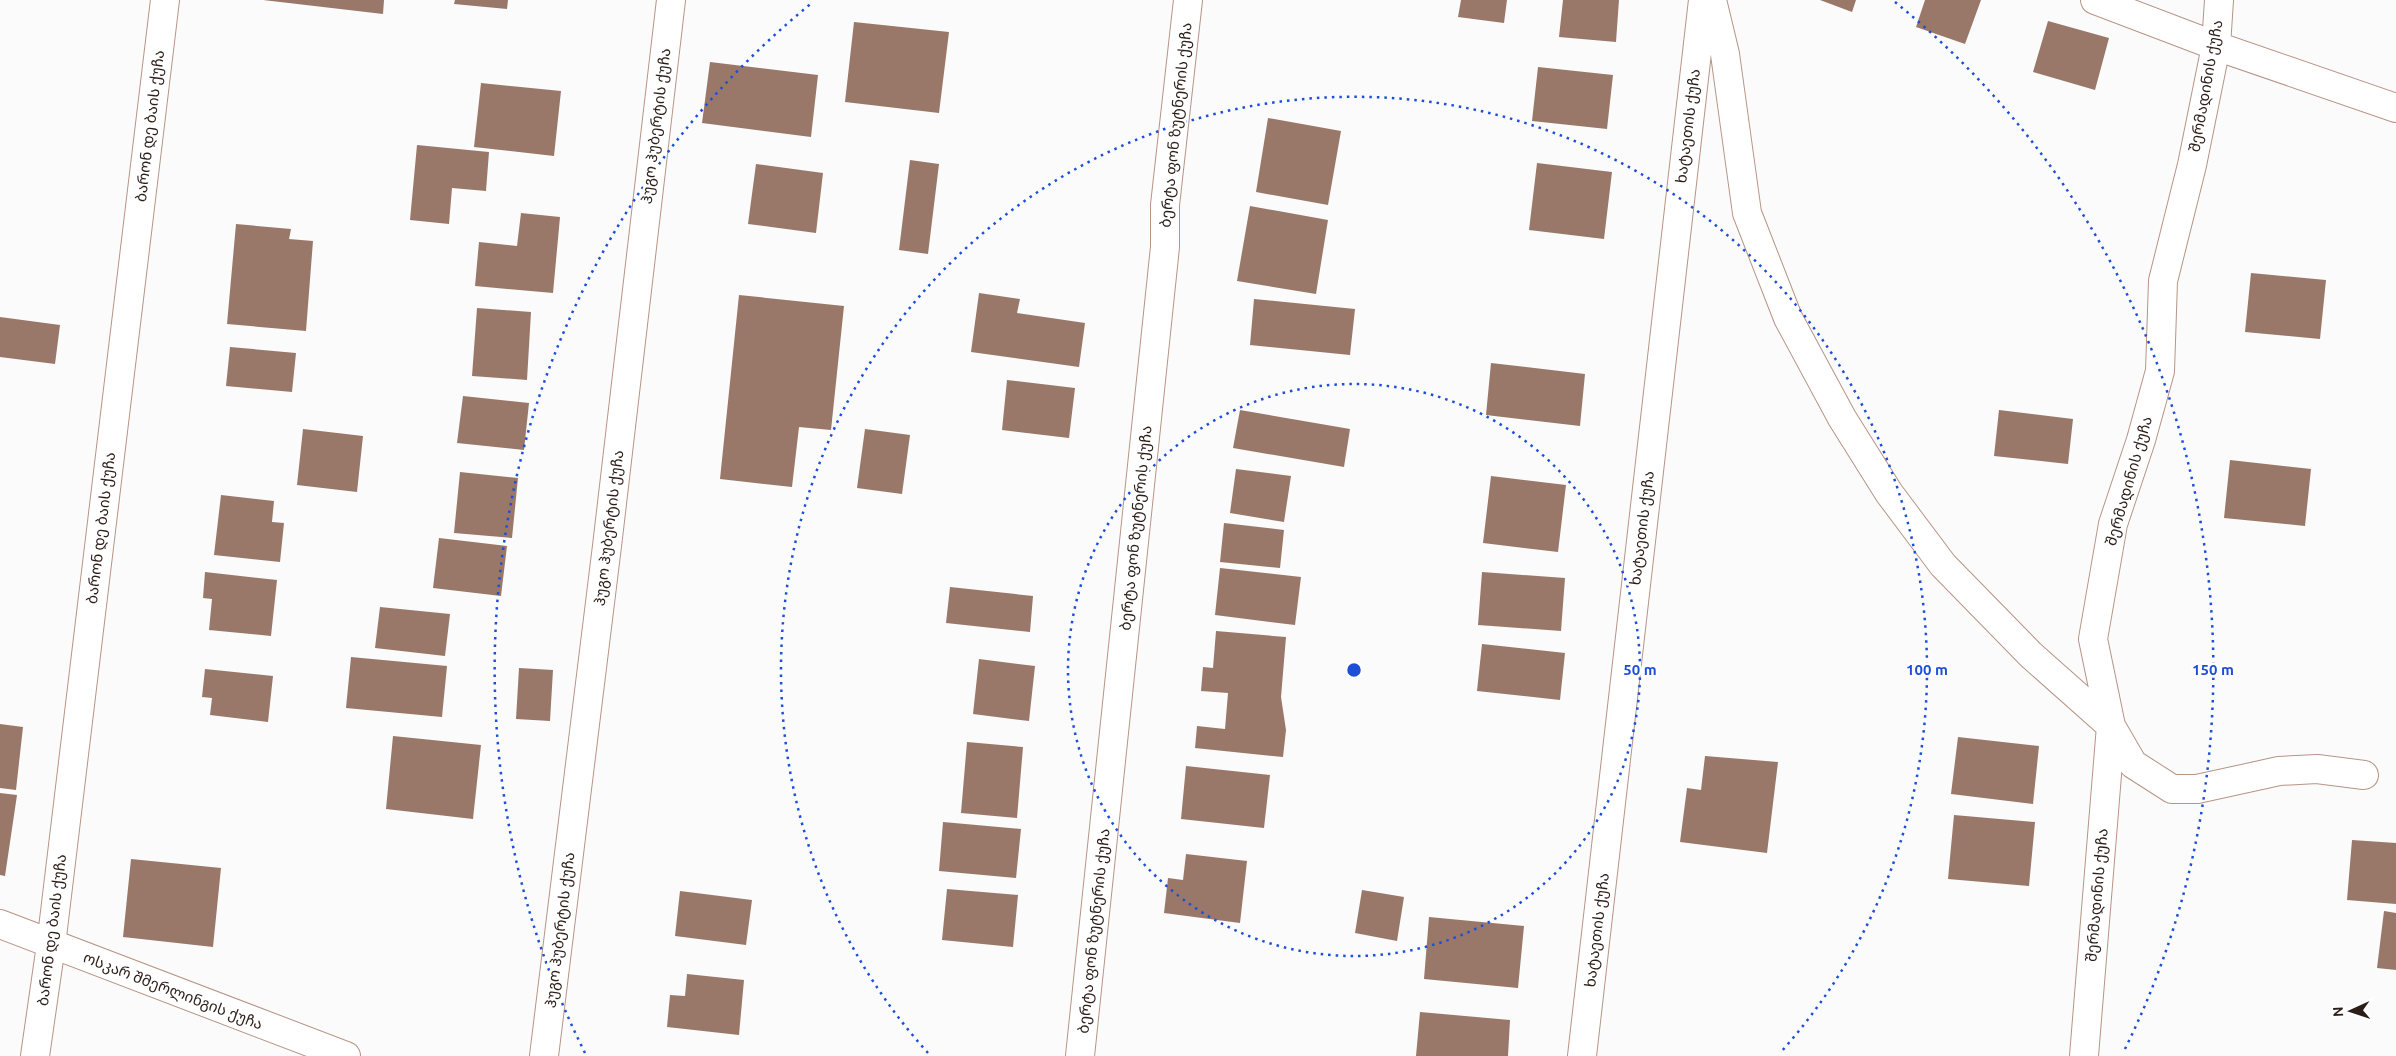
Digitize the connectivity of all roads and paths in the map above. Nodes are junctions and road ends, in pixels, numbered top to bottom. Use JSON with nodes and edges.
{"nodes":[{"id":1,"x":165,"y":0,"type":"edge"},
{"id":2,"x":671,"y":0,"type":"edge"},
{"id":3,"x":1188,"y":0,"type":"edge"},
{"id":4,"x":1703,"y":0,"type":"edge"},
{"id":5,"x":1712,"y":0,"type":"edge"},
{"id":6,"x":2095,"y":0,"type":"edge"},
{"id":7,"x":2219,"y":0,"type":"edge"},
{"id":8,"x":2216,"y":46,"type":"junction"},
{"id":9,"x":2396,"y":108,"type":"edge"},
{"id":10,"x":2111,"y":726,"type":"junction"},
{"id":11,"x":2364,"y":775,"type":"dead end"},
{"id":12,"x":0,"y":924,"type":"edge"},
{"id":13,"x":51,"y":945,"type":"junction"},
{"id":14,"x":34,"y":1056,"type":"edge"},
{"id":15,"x":346,"y":1056,"type":"edge"},
{"id":16,"x":544,"y":1056,"type":"edge"},
{"id":17,"x":1080,"y":1056,"type":"edge"},
{"id":18,"x":1582,"y":1056,"type":"edge"},
{"id":19,"x":2084,"y":1056,"type":"edge"}],
"edges":[{"from":1,"to":13,"type":"street","name":"ბარონ დე ბაის ქუჩა"},
{"from":2,"to":16,"type":"street","name":"ჰუგო ჰუბერტის ქუჩა"},
{"from":3,"to":17,"type":"street","name":"ბერტა ფონ ზუტნერის ქუჩა"},
{"from":4,"to":18,"type":"street","name":"ხატაეთის ქუჩა"},
{"from":5,"to":10,"type":"street"},
{"from":6,"to":8,"type":"street"},
{"from":7,"to":8,"type":"street","name":"შერმადინის ქუჩა"},
{"from":8,"to":9,"type":"street"},
{"from":8,"to":10,"type":"street","name":"შერმადინის ქუჩა"},
{"from":10,"to":11,"type":"street"},
{"from":10,"to":19,"type":"street","name":"შერმადინის ქუჩა"},
{"from":12,"to":13,"type":"street","name":"ოსკარ შმერლინგის ქუჩა"},
{"from":13,"to":14,"type":"street","name":"ბარონ დე ბაის ქუჩა"},
{"from":13,"to":15,"type":"street","name":"ოსკარ შმერლინგის ქუჩა"}]}
